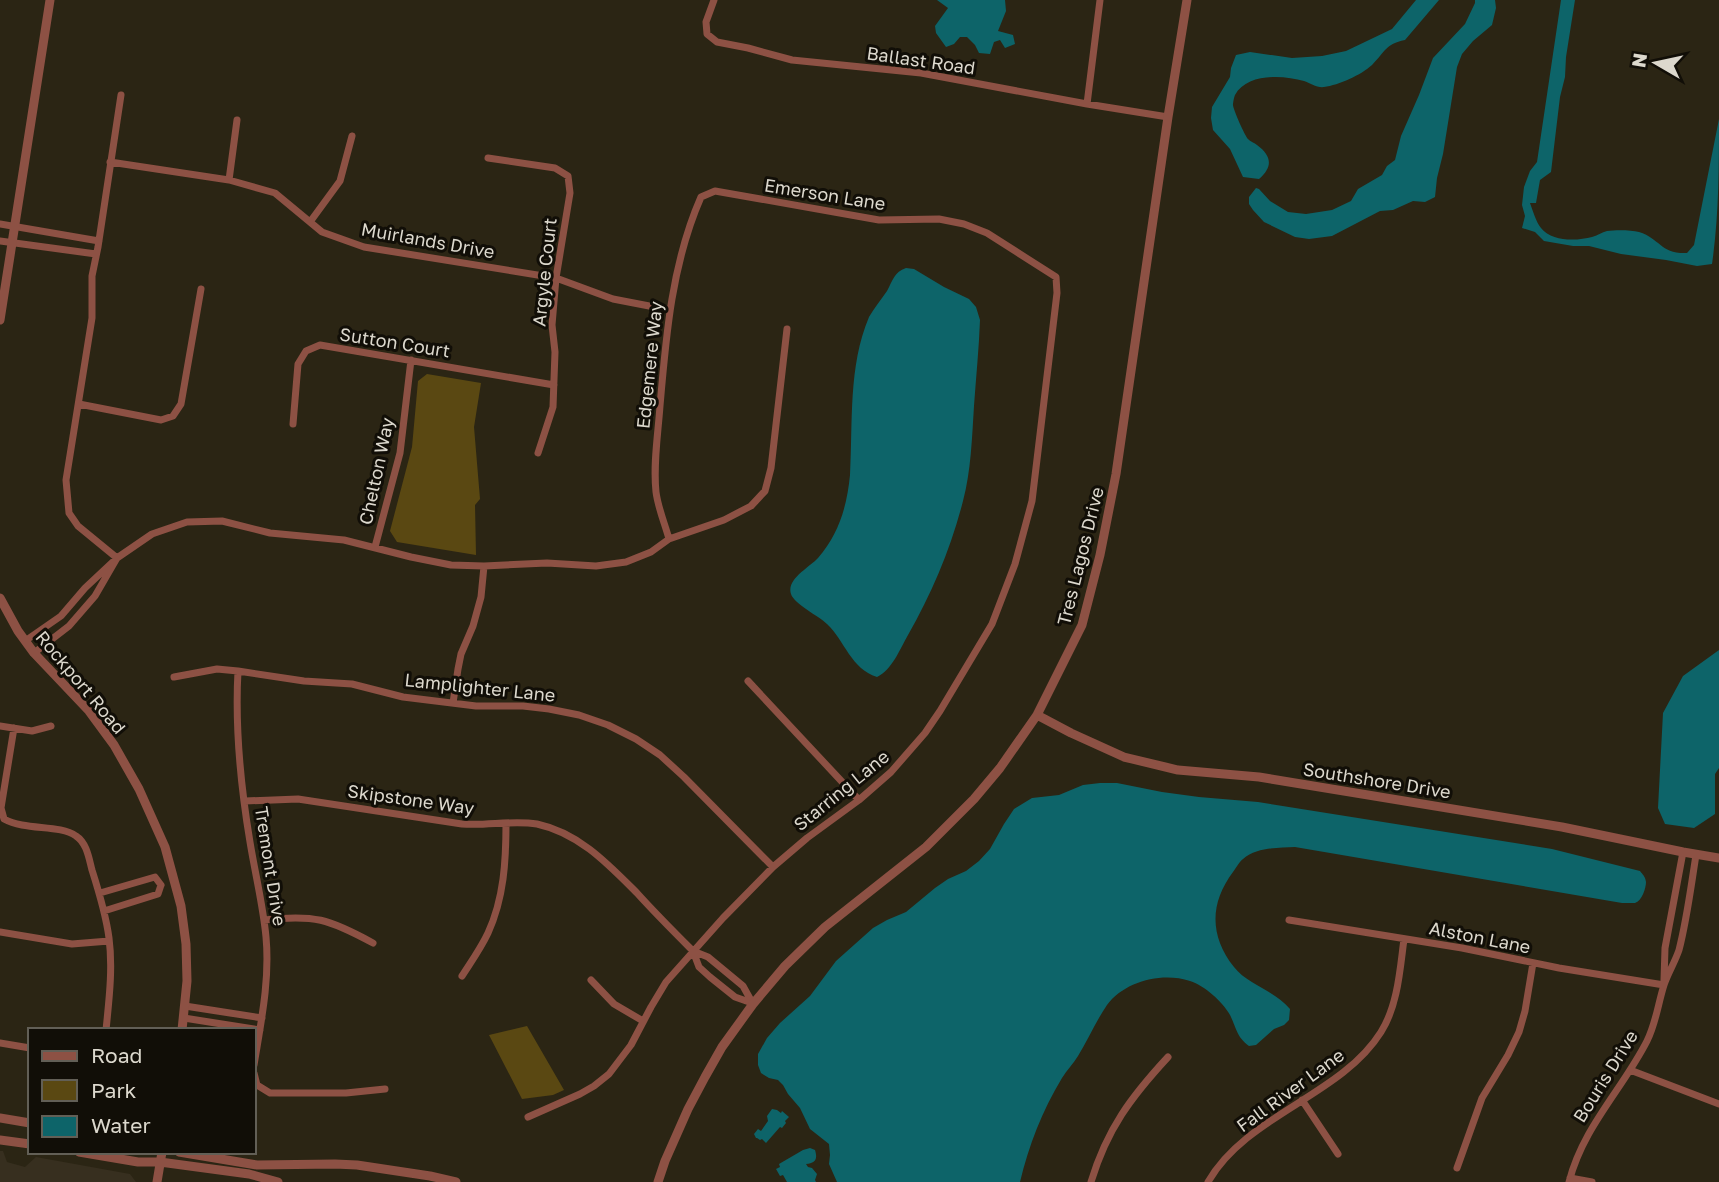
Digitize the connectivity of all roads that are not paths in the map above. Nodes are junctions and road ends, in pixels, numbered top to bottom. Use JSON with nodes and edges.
{"nodes":[{"id":1,"x":50,"y":0,"type":"edge"},
{"id":2,"x":714,"y":0,"type":"edge"},
{"id":3,"x":1100,"y":0,"type":"edge"},
{"id":4,"x":1187,"y":0,"type":"edge"},
{"id":5,"x":121,"y":95,"type":"dead end"},
{"id":6,"x":1087,"y":104,"type":"junction"},
{"id":7,"x":1168,"y":117,"type":"junction"},
{"id":8,"x":237,"y":120,"type":"dead end"},
{"id":9,"x":352,"y":136,"type":"dead end"},
{"id":10,"x":488,"y":158,"type":"dead end"},
{"id":11,"x":110,"y":162,"type":"junction"},
{"id":12,"x":229,"y":180,"type":"junction"},
{"id":13,"x":701,"y":197,"type":"joint"},
{"id":14,"x":310,"y":222,"type":"junction"},
{"id":15,"x":0,"y":224,"type":"edge"},
{"id":16,"x":15,"y":226,"type":"junction"},
{"id":17,"x":53,"y":234,"type":"junction"},
{"id":18,"x":0,"y":241,"type":"edge"},
{"id":19,"x":99,"y":241,"type":"junction"},
{"id":20,"x":12,"y":243,"type":"junction"},
{"id":21,"x":50,"y":248,"type":"junction"},
{"id":22,"x":96,"y":254,"type":"junction"},
{"id":23,"x":1056,"y":277,"type":"joint"},
{"id":24,"x":556,"y":278,"type":"junction"},
{"id":25,"x":201,"y":289,"type":"dead end"},
{"id":26,"x":670,"y":310,"type":"junction"},
{"id":27,"x":0,"y":320,"type":"edge"},
{"id":28,"x":787,"y":329,"type":"dead end"},
{"id":29,"x":411,"y":360,"type":"junction"},
{"id":30,"x":554,"y":385,"type":"junction"},
{"id":31,"x":79,"y":404,"type":"junction"},
{"id":32,"x":293,"y":424,"type":"dead end"},
{"id":33,"x":538,"y":453,"type":"dead end"},
{"id":34,"x":669,"y":539,"type":"junction"},
{"id":35,"x":375,"y":547,"type":"junction"},
{"id":36,"x":117,"y":558,"type":"junction"},
{"id":37,"x":484,"y":566,"type":"junction"},
{"id":38,"x":79,"y":595,"type":"junction"},
{"id":39,"x":0,"y":598,"type":"edge"},
{"id":40,"x":89,"y":603,"type":"junction"},
{"id":41,"x":25,"y":641,"type":"junction"},
{"id":42,"x":34,"y":653,"type":"junction"},
{"id":43,"x":238,"y":671,"type":"junction"},
{"id":44,"x":174,"y":677,"type":"dead end"},
{"id":45,"x":748,"y":681,"type":"dead end"},
{"id":46,"x":453,"y":704,"type":"junction"},
{"id":47,"x":1037,"y":715,"type":"junction"},
{"id":48,"x":0,"y":726,"type":"edge"},
{"id":49,"x":51,"y":726,"type":"dead end"},
{"id":50,"x":14,"y":728,"type":"junction"},
{"id":51,"x":859,"y":800,"type":"junction"},
{"id":52,"x":245,"y":801,"type":"junction"},
{"id":53,"x":506,"y":823,"type":"junction"},
{"id":54,"x":1683,"y":852,"type":"junction"},
{"id":55,"x":1696,"y":855,"type":"junction"},
{"id":56,"x":1719,"y":858,"type":"edge"},
{"id":57,"x":773,"y":867,"type":"junction"},
{"id":58,"x":176,"y":881,"type":"junction"},
{"id":59,"x":132,"y":884,"type":"junction"},
{"id":60,"x":162,"y":885,"type":"junction"},
{"id":61,"x":100,"y":893,"type":"junction"},
{"id":62,"x":137,"y":901,"type":"junction"},
{"id":63,"x":104,"y":911,"type":"junction"},
{"id":64,"x":264,"y":920,"type":"junction"},
{"id":65,"x":1289,"y":920,"type":"dead end"},
{"id":66,"x":0,"y":932,"type":"edge"},
{"id":67,"x":1667,"y":935,"type":"junction"},
{"id":68,"x":1681,"y":938,"type":"junction"},
{"id":69,"x":1404,"y":939,"type":"junction"},
{"id":70,"x":109,"y":941,"type":"junction"},
{"id":71,"x":373,"y":943,"type":"dead end"},
{"id":72,"x":693,"y":951,"type":"junction"},
{"id":73,"x":1533,"y":963,"type":"junction"},
{"id":74,"x":463,"y":976,"type":"dead end"},
{"id":75,"x":591,"y":980,"type":"dead end"},
{"id":76,"x":1664,"y":985,"type":"junction"},
{"id":77,"x":753,"y":1004,"type":"junction"},
{"id":78,"x":185,"y":1006,"type":"junction"},
{"id":79,"x":225,"y":1012,"type":"junction"},
{"id":80,"x":184,"y":1018,"type":"junction"},
{"id":81,"x":262,"y":1018,"type":"junction"},
{"id":82,"x":643,"y":1021,"type":"junction"},
{"id":83,"x":224,"y":1025,"type":"junction"},
{"id":84,"x":106,"y":1028,"type":"edge"},
{"id":85,"x":182,"y":1028,"type":"edge"},
{"id":86,"x":246,"y":1028,"type":"edge"},
{"id":87,"x":256,"y":1029,"type":"edge"},
{"id":88,"x":260,"y":1030,"type":"junction"},
{"id":89,"x":0,"y":1043,"type":"edge"},
{"id":90,"x":28,"y":1048,"type":"edge"},
{"id":91,"x":256,"y":1053,"type":"edge"},
{"id":92,"x":1168,"y":1057,"type":"dead end"},
{"id":93,"x":1630,"y":1070,"type":"junction"},
{"id":94,"x":256,"y":1081,"type":"edge"},
{"id":95,"x":385,"y":1089,"type":"dead end"},
{"id":96,"x":1302,"y":1100,"type":"junction"},
{"id":97,"x":1719,"y":1104,"type":"edge"},
{"id":98,"x":528,"y":1117,"type":"dead end"},
{"id":99,"x":0,"y":1118,"type":"edge"},
{"id":100,"x":28,"y":1123,"type":"edge"},
{"id":101,"x":0,"y":1140,"type":"edge"},
{"id":102,"x":28,"y":1144,"type":"edge"},
{"id":103,"x":91,"y":1154,"type":"edge"},
{"id":104,"x":191,"y":1154,"type":"edge"},
{"id":105,"x":1338,"y":1154,"type":"dead end"},
{"id":106,"x":161,"y":1157,"type":"edge"},
{"id":107,"x":1457,"y":1168,"type":"dead end"},
{"id":108,"x":1570,"y":1180,"type":"edge"},
{"id":109,"x":157,"y":1182,"type":"edge"},
{"id":110,"x":278,"y":1182,"type":"edge"},
{"id":111,"x":456,"y":1182,"type":"edge"},
{"id":112,"x":658,"y":1182,"type":"edge"},
{"id":113,"x":1091,"y":1182,"type":"edge"},
{"id":114,"x":1208,"y":1182,"type":"edge"},
{"id":115,"x":1592,"y":1182,"type":"edge"}],
"edges":[{"from":1,"to":16,"type":"street"},
{"from":2,"to":6,"type":"street","name":"Ballast Road"},
{"from":3,"to":6,"type":"street"},
{"from":4,"to":7,"type":"street","name":"Tres Lagos Drive"},
{"from":5,"to":11,"type":"street"},
{"from":6,"to":7,"type":"street","name":"Ballast Road"},
{"from":7,"to":47,"type":"street","name":"Tres Lagos Drive"},
{"from":8,"to":12,"type":"street"},
{"from":9,"to":14,"type":"street"},
{"from":10,"to":24,"type":"street","name":"Argyle Court"},
{"from":11,"to":12,"type":"street","name":"Muirlands Drive"},
{"from":11,"to":19,"type":"street"},
{"from":12,"to":14,"type":"street","name":"Muirlands Drive"},
{"from":13,"to":23,"type":"street","name":"Emerson Lane"},
{"from":13,"to":26,"type":"street","name":"Edgemere Way"},
{"from":14,"to":24,"type":"street","name":"Muirlands Drive"},
{"from":15,"to":16,"type":"street"},
{"from":16,"to":17,"type":"street"},
{"from":16,"to":20,"type":"street"},
{"from":17,"to":19,"type":"street"},
{"from":17,"to":21,"type":"street"},
{"from":18,"to":20,"type":"street"},
{"from":19,"to":22,"type":"street"},
{"from":20,"to":21,"type":"street"},
{"from":20,"to":27,"type":"street"},
{"from":21,"to":22,"type":"street"},
{"from":22,"to":31,"type":"street"},
{"from":23,"to":51,"type":"street","name":"Starring Lane"},
{"from":24,"to":26,"type":"street","name":"Muirlands Drive"},
{"from":24,"to":30,"type":"street","name":"Argyle Court"},
{"from":25,"to":31,"type":"street"},
{"from":26,"to":34,"type":"street","name":"Edgemere Way"},
{"from":28,"to":34,"type":"street"},
{"from":29,"to":30,"type":"street","name":"Sutton Court"},
{"from":29,"to":32,"type":"street","name":"Sutton Court"},
{"from":29,"to":35,"type":"street","name":"Chelton Way"},
{"from":30,"to":33,"type":"street","name":"Argyle Court"},
{"from":31,"to":36,"type":"street"},
{"from":34,"to":37,"type":"street"},
{"from":35,"to":36,"type":"street"},
{"from":35,"to":37,"type":"street"},
{"from":36,"to":38,"type":"street"},
{"from":36,"to":40,"type":"street"},
{"from":37,"to":46,"type":"street"},
{"from":38,"to":40,"type":"street"},
{"from":38,"to":41,"type":"street"},
{"from":39,"to":41,"type":"street","name":"Rockport Road"},
{"from":40,"to":42,"type":"street"},
{"from":41,"to":42,"type":"street","name":"Rockport Road"},
{"from":42,"to":58,"type":"street","name":"Rockport Road"},
{"from":43,"to":44,"type":"street","name":"Lamplighter Lane"},
{"from":43,"to":46,"type":"street","name":"Lamplighter Lane"},
{"from":43,"to":52,"type":"street","name":"Tremont Drive"},
{"from":45,"to":51,"type":"street"},
{"from":46,"to":57,"type":"street","name":"Lamplighter Lane"},
{"from":47,"to":54,"type":"street","name":"Southshore Drive"},
{"from":47,"to":77,"type":"street","name":"Tres Lagos Drive"},
{"from":48,"to":50,"type":"street"},
{"from":49,"to":50,"type":"street"},
{"from":50,"to":61,"type":"street"},
{"from":51,"to":57,"type":"street","name":"Starring Lane"},
{"from":52,"to":53,"type":"street","name":"Skipstone Way"},
{"from":52,"to":64,"type":"street","name":"Tremont Drive"},
{"from":53,"to":72,"type":"street","name":"Skipstone Way"},
{"from":53,"to":74,"type":"street"},
{"from":54,"to":55,"type":"street","name":"Southshore Drive"},
{"from":54,"to":67,"type":"street","name":"Bouris Drive"},
{"from":55,"to":56,"type":"street","name":"Southshore Drive"},
{"from":55,"to":68,"type":"street","name":"Bouris Drive"},
{"from":57,"to":72,"type":"street","name":"Starring Lane"},
{"from":58,"to":60,"type":"street"},
{"from":58,"to":78,"type":"street","name":"Rockport Road"},
{"from":59,"to":60,"type":"street"},
{"from":59,"to":61,"type":"street"},
{"from":59,"to":62,"type":"street"},
{"from":60,"to":62,"type":"street"},
{"from":61,"to":63,"type":"street"},
{"from":62,"to":63,"type":"street"},
{"from":63,"to":70,"type":"street"},
{"from":64,"to":71,"type":"street"},
{"from":64,"to":81,"type":"street","name":"Tremont Drive"},
{"from":65,"to":69,"type":"street","name":"Alston Lane"},
{"from":66,"to":70,"type":"street"},
{"from":67,"to":68,"type":"street"},
{"from":67,"to":76,"type":"street","name":"Bouris Drive"},
{"from":68,"to":76,"type":"street","name":"Bouris Drive"},
{"from":69,"to":73,"type":"street","name":"Alston Lane"},
{"from":69,"to":96,"type":"street","name":"Fall River Lane"},
{"from":70,"to":84,"type":"street"},
{"from":72,"to":77,"type":"street","name":"Skipstone Way"},
{"from":72,"to":77,"type":"street","name":"Skipstone Way"},
{"from":72,"to":82,"type":"street","name":"Starring Lane"},
{"from":73,"to":76,"type":"street","name":"Alston Lane"},
{"from":73,"to":107,"type":"street"},
{"from":75,"to":82,"type":"street"},
{"from":76,"to":93,"type":"street","name":"Bouris Drive"},
{"from":77,"to":112,"type":"street","name":"Tres Lagos Drive"},
{"from":78,"to":79,"type":"street"},
{"from":78,"to":80,"type":"street","name":"Rockport Road"},
{"from":79,"to":81,"type":"street"},
{"from":79,"to":83,"type":"street"},
{"from":80,"to":83,"type":"street"},
{"from":80,"to":85,"type":"street","name":"Rockport Road"},
{"from":81,"to":88,"type":"street","name":"Tremont Drive"},
{"from":82,"to":98,"type":"street","name":"Starring Lane"},
{"from":83,"to":86,"type":"street"},
{"from":87,"to":88,"type":"street"},
{"from":88,"to":91,"type":"street","name":"Tremont Drive"},
{"from":89,"to":90,"type":"street"},
{"from":92,"to":113,"type":"street"},
{"from":93,"to":97,"type":"street"},
{"from":93,"to":108,"type":"street","name":"Bouris Drive"},
{"from":94,"to":95,"type":"street"},
{"from":96,"to":105,"type":"street"},
{"from":96,"to":114,"type":"street","name":"Fall River Lane"},
{"from":99,"to":100,"type":"street"},
{"from":101,"to":102,"type":"street"},
{"from":103,"to":106,"type":"street"},
{"from":104,"to":111,"type":"street"},
{"from":106,"to":109,"type":"street"},
{"from":106,"to":110,"type":"street"},
{"from":108,"to":115,"type":"street"}]}
